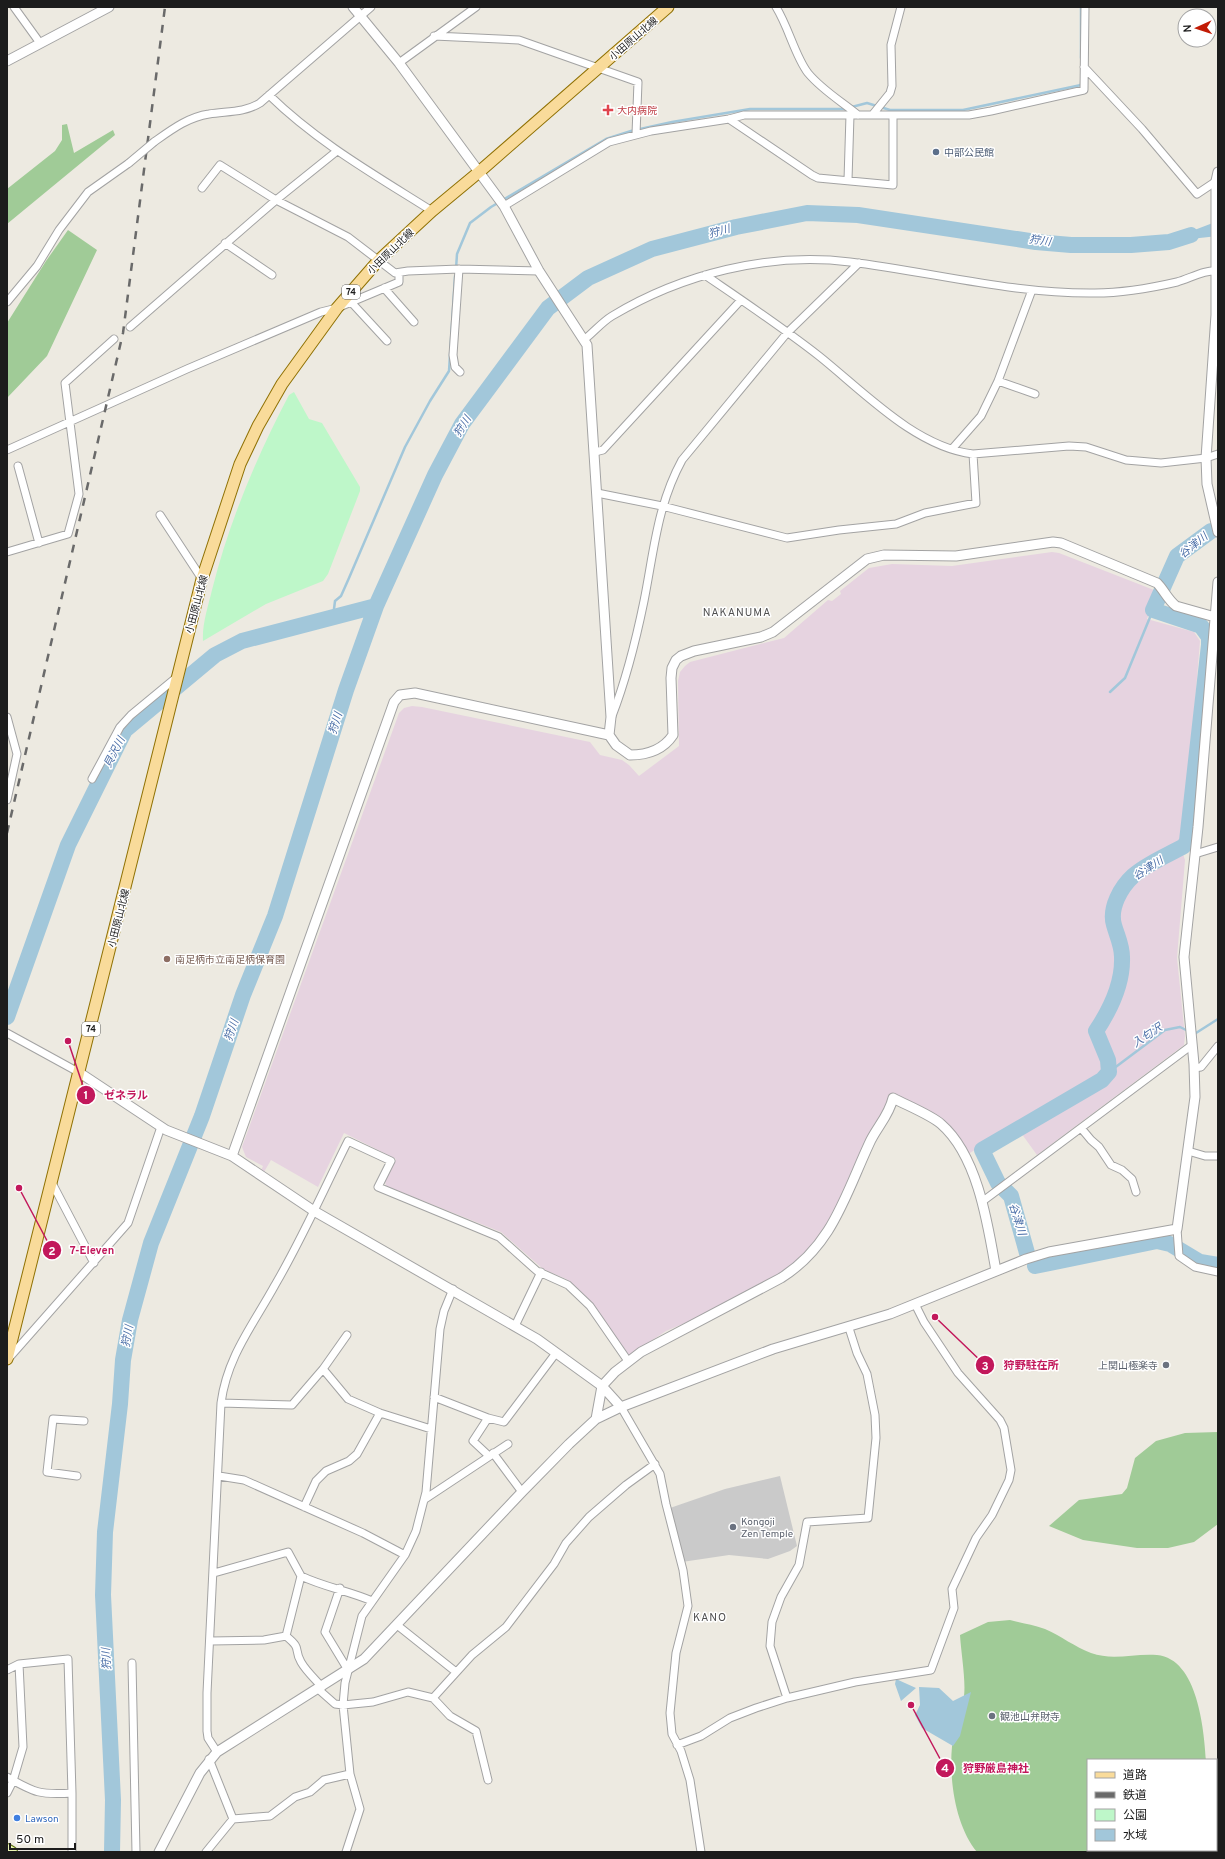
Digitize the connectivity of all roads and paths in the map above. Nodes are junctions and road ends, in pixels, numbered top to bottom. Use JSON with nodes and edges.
{"nodes":[{"id":1,"x":14,"y":7,"type":"edge"},
{"id":2,"x":110,"y":7,"type":"edge"},
{"id":3,"x":353,"y":7,"type":"edge"},
{"id":4,"x":371,"y":7,"type":"edge"},
{"id":5,"x":476,"y":7,"type":"edge"},
{"id":6,"x":668,"y":7,"type":"edge"},
{"id":7,"x":776,"y":7,"type":"edge"},
{"id":8,"x":901,"y":7,"type":"edge"},
{"id":9,"x":1085,"y":7,"type":"edge"},
{"id":10,"x":360,"y":16,"type":"junction"},
{"id":11,"x":434,"y":36,"type":"junction"},
{"id":12,"x":40,"y":43,"type":"junction"},
{"id":13,"x":7,"y":61,"type":"edge"},
{"id":14,"x":399,"y":63,"type":"junction"},
{"id":15,"x":1084,"y":67,"type":"junction"},
{"id":16,"x":599,"y":68,"type":"junction"},
{"id":17,"x":270,"y":94,"type":"junction"},
{"id":18,"x":873,"y":114,"type":"junction"},
{"id":19,"x":850,"y":115,"type":"junction"},
{"id":20,"x":858,"y":115,"type":"junction"},
{"id":21,"x":893,"y":115,"type":"junction"},
{"id":22,"x":729,"y":119,"type":"junction"},
{"id":23,"x":636,"y":134,"type":"junction"},
{"id":24,"x":337,"y":151,"type":"junction"},
{"id":25,"x":479,"y":172,"type":"junction"},
{"id":26,"x":1218,"y":172,"type":"edge"},
{"id":27,"x":848,"y":180,"type":"junction"},
{"id":28,"x":1217,"y":184,"type":"edge"},
{"id":29,"x":202,"y":188,"type":"dead end"},
{"id":30,"x":276,"y":200,"type":"junction"},
{"id":31,"x":504,"y":206,"type":"junction"},
{"id":32,"x":432,"y":211,"type":"junction"},
{"id":33,"x":225,"y":243,"type":"junction"},
{"id":34,"x":378,"y":260,"type":"junction"},
{"id":35,"x":859,"y":263,"type":"junction"},
{"id":36,"x":459,"y":269,"type":"junction"},
{"id":37,"x":539,"y":271,"type":"junction"},
{"id":38,"x":1216,"y":271,"type":"edge"},
{"id":39,"x":399,"y":273,"type":"junction"},
{"id":40,"x":272,"y":275,"type":"dead end"},
{"id":41,"x":705,"y":275,"type":"junction"},
{"id":42,"x":384,"y":288,"type":"junction"},
{"id":43,"x":1032,"y":290,"type":"junction"},
{"id":44,"x":741,"y":300,"type":"junction"},
{"id":45,"x":7,"y":302,"type":"edge"},
{"id":46,"x":351,"y":302,"type":"junction"},
{"id":47,"x":337,"y":308,"type":"junction"},
{"id":48,"x":1217,"y":315,"type":"edge"},
{"id":49,"x":414,"y":322,"type":"dead end"},
{"id":50,"x":130,"y":327,"type":"dead end"},
{"id":51,"x":787,"y":333,"type":"junction"},
{"id":52,"x":114,"y":339,"type":"dead end"},
{"id":53,"x":585,"y":339,"type":"junction"},
{"id":54,"x":387,"y":341,"type":"dead end"},
{"id":55,"x":460,"y":372,"type":"dead end"},
{"id":56,"x":998,"y":381,"type":"junction"},
{"id":57,"x":1035,"y":394,"type":"dead end"},
{"id":58,"x":69,"y":423,"type":"junction"},
{"id":59,"x":952,"y":449,"type":"junction"},
{"id":60,"x":7,"y":450,"type":"edge"},
{"id":61,"x":595,"y":452,"type":"junction"},
{"id":62,"x":973,"y":454,"type":"junction"},
{"id":63,"x":1218,"y":454,"type":"edge"},
{"id":64,"x":1206,"y":458,"type":"junction"},
{"id":65,"x":18,"y":466,"type":"dead end"},
{"id":66,"x":597,"y":493,"type":"junction"},
{"id":67,"x":662,"y":506,"type":"junction"},
{"id":68,"x":160,"y":515,"type":"dead end"},
{"id":69,"x":1218,"y":532,"type":"edge"},
{"id":70,"x":39,"y":543,"type":"junction"},
{"id":71,"x":7,"y":552,"type":"edge"},
{"id":72,"x":202,"y":579,"type":"junction"},
{"id":73,"x":1218,"y":582,"type":"edge"},
{"id":74,"x":1216,"y":617,"type":"edge"},
{"id":75,"x":177,"y":678,"type":"junction"},
{"id":76,"x":7,"y":717,"type":"edge"},
{"id":77,"x":611,"y":717,"type":"junction"},
{"id":78,"x":609,"y":735,"type":"junction"},
{"id":79,"x":92,"y":779,"type":"dead end"},
{"id":80,"x":7,"y":800,"type":"edge"},
{"id":81,"x":1218,"y":847,"type":"edge"},
{"id":82,"x":1195,"y":854,"type":"junction"},
{"id":83,"x":7,"y":1033,"type":"edge"},
{"id":84,"x":1192,"y":1044,"type":"junction"},
{"id":85,"x":1218,"y":1046,"type":"edge"},
{"id":86,"x":1194,"y":1068,"type":"junction"},
{"id":87,"x":80,"y":1073,"type":"junction"},
{"id":88,"x":163,"y":1128,"type":"junction"},
{"id":89,"x":1081,"y":1128,"type":"junction"},
{"id":90,"x":1188,"y":1152,"type":"junction"},
{"id":91,"x":230,"y":1154,"type":"junction"},
{"id":92,"x":1218,"y":1156,"type":"edge"},
{"id":93,"x":52,"y":1183,"type":"junction"},
{"id":94,"x":1136,"y":1192,"type":"dead end"},
{"id":95,"x":983,"y":1201,"type":"junction"},
{"id":96,"x":314,"y":1211,"type":"junction"},
{"id":97,"x":1177,"y":1229,"type":"junction"},
{"id":98,"x":94,"y":1263,"type":"junction"},
{"id":99,"x":996,"y":1271,"type":"junction"},
{"id":100,"x":541,"y":1272,"type":"junction"},
{"id":101,"x":1218,"y":1272,"type":"edge"},
{"id":102,"x":453,"y":1289,"type":"junction"},
{"id":103,"x":915,"y":1304,"type":"junction"},
{"id":104,"x":515,"y":1326,"type":"junction"},
{"id":105,"x":849,"y":1328,"type":"junction"},
{"id":106,"x":347,"y":1335,"type":"dead end"},
{"id":107,"x":556,"y":1353,"type":"junction"},
{"id":108,"x":7,"y":1360,"type":"edge"},
{"id":109,"x":628,"y":1361,"type":"junction"},
{"id":110,"x":323,"y":1369,"type":"junction"},
{"id":111,"x":602,"y":1386,"type":"junction"},
{"id":112,"x":434,"y":1397,"type":"junction"},
{"id":113,"x":221,"y":1403,"type":"junction"},
{"id":114,"x":621,"y":1407,"type":"junction"},
{"id":115,"x":380,"y":1413,"type":"junction"},
{"id":116,"x":488,"y":1418,"type":"junction"},
{"id":117,"x":596,"y":1419,"type":"junction"},
{"id":118,"x":84,"y":1422,"type":"dead end"},
{"id":119,"x":431,"y":1429,"type":"junction"},
{"id":120,"x":508,"y":1444,"type":"dead end"},
{"id":121,"x":491,"y":1455,"type":"junction"},
{"id":122,"x":655,"y":1464,"type":"junction"},
{"id":123,"x":77,"y":1476,"type":"dead end"},
{"id":124,"x":219,"y":1476,"type":"junction"},
{"id":125,"x":522,"y":1492,"type":"junction"},
{"id":126,"x":425,"y":1499,"type":"junction"},
{"id":127,"x":304,"y":1507,"type":"junction"},
{"id":128,"x":405,"y":1555,"type":"junction"},
{"id":129,"x":214,"y":1573,"type":"junction"},
{"id":130,"x":301,"y":1576,"type":"junction"},
{"id":131,"x":340,"y":1588,"type":"junction"},
{"id":132,"x":372,"y":1601,"type":"junction"},
{"id":133,"x":397,"y":1625,"type":"junction"},
{"id":134,"x":286,"y":1636,"type":"junction"},
{"id":135,"x":211,"y":1641,"type":"junction"},
{"id":136,"x":132,"y":1662,"type":"dead end"},
{"id":137,"x":19,"y":1664,"type":"junction"},
{"id":138,"x":7,"y":1670,"type":"edge"},
{"id":139,"x":348,"y":1670,"type":"junction"},
{"id":140,"x":456,"y":1672,"type":"junction"},
{"id":141,"x":320,"y":1688,"type":"junction"},
{"id":142,"x":433,"y":1698,"type":"junction"},
{"id":143,"x":787,"y":1698,"type":"junction"},
{"id":144,"x":343,"y":1706,"type":"junction"},
{"id":145,"x":677,"y":1745,"type":"junction"},
{"id":146,"x":217,"y":1752,"type":"junction"},
{"id":147,"x":209,"y":1760,"type":"junction"},
{"id":148,"x":350,"y":1774,"type":"junction"},
{"id":149,"x":10,"y":1779,"type":"edge"},
{"id":150,"x":488,"y":1780,"type":"dead end"},
{"id":151,"x":7,"y":1793,"type":"edge"},
{"id":152,"x":72,"y":1793,"type":"junction"},
{"id":153,"x":233,"y":1819,"type":"junction"},
{"id":154,"x":7,"y":1849,"type":"edge"},
{"id":155,"x":12,"y":1852,"type":"edge"},
{"id":156,"x":72,"y":1852,"type":"edge"},
{"id":157,"x":136,"y":1852,"type":"edge"},
{"id":158,"x":159,"y":1852,"type":"edge"},
{"id":159,"x":206,"y":1852,"type":"edge"},
{"id":160,"x":346,"y":1852,"type":"edge"},
{"id":161,"x":701,"y":1852,"type":"edge"}],
"edges":[{"from":1,"to":12,"type":"street"},
{"from":2,"to":12,"type":"street"},
{"from":3,"to":10,"type":"street"},
{"from":4,"to":10,"type":"street"},
{"from":5,"to":11,"type":"street"},
{"from":6,"to":16,"type":"main road","name":"小田原山北線","number":"74"},
{"from":7,"to":20,"type":"street"},
{"from":8,"to":18,"type":"street"},
{"from":9,"to":15,"type":"street"},
{"from":10,"to":14,"type":"street"},
{"from":10,"to":17,"type":"street"},
{"from":11,"to":14,"type":"street"},
{"from":11,"to":16,"type":"street"},
{"from":12,"to":13,"type":"street"},
{"from":14,"to":25,"type":"street"},
{"from":15,"to":21,"type":"street"},
{"from":15,"to":28,"type":"street"},
{"from":16,"to":23,"type":"street"},
{"from":16,"to":25,"type":"main road","name":"小田原山北線","number":"74"},
{"from":17,"to":24,"type":"street"},
{"from":17,"to":45,"type":"street","bridge":true},
{"from":18,"to":20,"type":"street"},
{"from":18,"to":21,"type":"street"},
{"from":19,"to":20,"type":"street"},
{"from":19,"to":22,"type":"street"},
{"from":19,"to":27,"type":"street"},
{"from":21,"to":27,"type":"street"},
{"from":22,"to":23,"type":"street"},
{"from":22,"to":27,"type":"street"},
{"from":23,"to":31,"type":"street"},
{"from":24,"to":30,"type":"street"},
{"from":24,"to":32,"type":"street"},
{"from":25,"to":31,"type":"street"},
{"from":25,"to":32,"type":"main road","name":"小田原山北線","number":"74"},
{"from":26,"to":28,"type":"street"},
{"from":28,"to":38,"type":"street"},
{"from":29,"to":30,"type":"street"},
{"from":30,"to":33,"type":"street"},
{"from":30,"to":34,"type":"street"},
{"from":31,"to":37,"type":"street"},
{"from":32,"to":34,"type":"main road","name":"小田原山北線","number":"74"},
{"from":33,"to":40,"type":"street"},
{"from":33,"to":50,"type":"street"},
{"from":34,"to":39,"type":"street"},
{"from":34,"to":47,"type":"main road","name":"小田原山北線","number":"74"},
{"from":35,"to":41,"type":"street"},
{"from":35,"to":43,"type":"street"},
{"from":35,"to":51,"type":"street"},
{"from":36,"to":37,"type":"street"},
{"from":36,"to":39,"type":"street"},
{"from":36,"to":55,"type":"street"},
{"from":37,"to":53,"type":"street"},
{"from":38,"to":43,"type":"street"},
{"from":38,"to":48,"type":"street"},
{"from":39,"to":42,"type":"street"},
{"from":41,"to":44,"type":"street"},
{"from":41,"to":53,"type":"street"},
{"from":42,"to":46,"type":"street"},
{"from":42,"to":49,"type":"street"},
{"from":43,"to":56,"type":"street"},
{"from":44,"to":51,"type":"street"},
{"from":44,"to":61,"type":"street"},
{"from":46,"to":47,"type":"street"},
{"from":46,"to":54,"type":"street"},
{"from":47,"to":58,"type":"street"},
{"from":47,"to":72,"type":"main road","name":"小田原山北線","number":"74"},
{"from":48,"to":64,"type":"street"},
{"from":51,"to":59,"type":"street"},
{"from":51,"to":67,"type":"street"},
{"from":52,"to":58,"type":"street"},
{"from":53,"to":61,"type":"street"},
{"from":56,"to":57,"type":"street"},
{"from":56,"to":59,"type":"street"},
{"from":58,"to":60,"type":"street"},
{"from":58,"to":70,"type":"street"},
{"from":59,"to":62,"type":"street"},
{"from":61,"to":66,"type":"street"},
{"from":62,"to":64,"type":"street"},
{"from":62,"to":67,"type":"street"},
{"from":63,"to":64,"type":"street"},
{"from":64,"to":69,"type":"street"},
{"from":65,"to":70,"type":"street"},
{"from":66,"to":67,"type":"street"},
{"from":66,"to":77,"type":"street"},
{"from":67,"to":77,"type":"street"},
{"from":68,"to":72,"type":"street"},
{"from":70,"to":71,"type":"street"},
{"from":72,"to":75,"type":"main road","name":"小田原山北線","number":"74"},
{"from":73,"to":74,"type":"street"},
{"from":74,"to":78,"type":"street"},
{"from":74,"to":82,"type":"street"},
{"from":75,"to":79,"type":"street"},
{"from":75,"to":87,"type":"main road","name":"小田原山北線","number":"74"},
{"from":76,"to":80,"type":"street"},
{"from":77,"to":78,"type":"street"},
{"from":78,"to":91,"type":"street"},
{"from":81,"to":82,"type":"street"},
{"from":82,"to":84,"type":"street"},
{"from":83,"to":87,"type":"street"},
{"from":84,"to":86,"type":"street"},
{"from":84,"to":89,"type":"street"},
{"from":85,"to":86,"type":"street"},
{"from":86,"to":90,"type":"street"},
{"from":87,"to":88,"type":"street"},
{"from":87,"to":93,"type":"main road","name":"小田原山北線","number":"74"},
{"from":88,"to":91,"type":"street"},
{"from":88,"to":98,"type":"street"},
{"from":89,"to":94,"type":"street"},
{"from":89,"to":95,"type":"street"},
{"from":90,"to":92,"type":"street"},
{"from":90,"to":97,"type":"street"},
{"from":91,"to":96,"type":"street"},
{"from":93,"to":98,"type":"street"},
{"from":93,"to":108,"type":"main road","name":"小田原山北線","number":"74"},
{"from":95,"to":99,"type":"street"},
{"from":95,"to":109,"type":"street"},
{"from":96,"to":100,"type":"street"},
{"from":96,"to":102,"type":"street"},
{"from":96,"to":113,"type":"street"},
{"from":97,"to":99,"type":"street"},
{"from":97,"to":101,"type":"street"},
{"from":98,"to":108,"type":"street"},
{"from":99,"to":103,"type":"street"},
{"from":100,"to":104,"type":"street"},
{"from":100,"to":109,"type":"street"},
{"from":102,"to":104,"type":"street"},
{"from":102,"to":112,"type":"street"},
{"from":103,"to":105,"type":"street"},
{"from":103,"to":143,"type":"street"},
{"from":104,"to":107,"type":"street"},
{"from":105,"to":114,"type":"street"},
{"from":105,"to":143,"type":"street"},
{"from":106,"to":110,"type":"street"},
{"from":107,"to":111,"type":"street"},
{"from":107,"to":116,"type":"street"},
{"from":109,"to":111,"type":"street"},
{"from":110,"to":113,"type":"street"},
{"from":110,"to":115,"type":"street"},
{"from":111,"to":114,"type":"street"},
{"from":111,"to":117,"type":"street"},
{"from":112,"to":116,"type":"street"},
{"from":112,"to":119,"type":"street"},
{"from":113,"to":124,"type":"street"},
{"from":114,"to":117,"type":"street"},
{"from":114,"to":122,"type":"street"},
{"from":115,"to":119,"type":"street"},
{"from":115,"to":127,"type":"street"},
{"from":116,"to":121,"type":"street"},
{"from":117,"to":125,"type":"street"},
{"from":118,"to":123,"type":"street"},
{"from":119,"to":126,"type":"street"},
{"from":120,"to":121,"type":"street"},
{"from":121,"to":125,"type":"street"},
{"from":121,"to":126,"type":"street"},
{"from":122,"to":140,"type":"street"},
{"from":122,"to":145,"type":"street"},
{"from":124,"to":127,"type":"street"},
{"from":124,"to":129,"type":"street"},
{"from":125,"to":133,"type":"street"},
{"from":126,"to":128,"type":"street"},
{"from":127,"to":128,"type":"street"},
{"from":128,"to":132,"type":"street"},
{"from":129,"to":130,"type":"street"},
{"from":129,"to":135,"type":"street"},
{"from":130,"to":131,"type":"street"},
{"from":130,"to":134,"type":"street"},
{"from":131,"to":132,"type":"street"},
{"from":131,"to":139,"type":"street"},
{"from":132,"to":139,"type":"street"},
{"from":133,"to":139,"type":"street"},
{"from":133,"to":140,"type":"street"},
{"from":134,"to":135,"type":"street"},
{"from":134,"to":141,"type":"street"},
{"from":135,"to":146,"type":"street"},
{"from":136,"to":157,"type":"street"},
{"from":137,"to":138,"type":"street"},
{"from":137,"to":149,"type":"street"},
{"from":137,"to":152,"type":"street"},
{"from":139,"to":141,"type":"street"},
{"from":139,"to":144,"type":"street"},
{"from":140,"to":142,"type":"street"},
{"from":141,"to":144,"type":"street"},
{"from":141,"to":146,"type":"street"},
{"from":142,"to":144,"type":"street"},
{"from":142,"to":150,"type":"street"},
{"from":143,"to":145,"type":"street"},
{"from":144,"to":148,"type":"street"},
{"from":145,"to":161,"type":"street"},
{"from":146,"to":147,"type":"street"},
{"from":147,"to":153,"type":"street"},
{"from":147,"to":158,"type":"street"},
{"from":148,"to":153,"type":"street"},
{"from":148,"to":160,"type":"street"},
{"from":149,"to":151,"type":"street"},
{"from":149,"to":152,"type":"street"},
{"from":152,"to":156,"type":"street"},
{"from":153,"to":159,"type":"street"},
{"from":154,"to":155,"type":"main road"}]}
